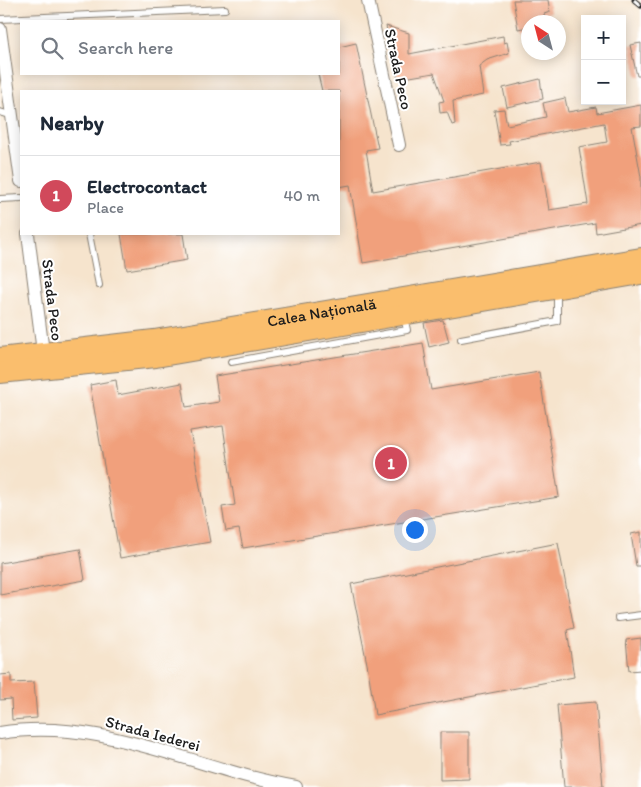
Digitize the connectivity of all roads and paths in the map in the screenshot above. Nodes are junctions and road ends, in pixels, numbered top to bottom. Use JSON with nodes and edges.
{"nodes":[{"id":1,"x":368,"y":0,"type":"edge"},
{"id":2,"x":225,"y":9,"type":"dead end"},
{"id":3,"x":0,"y":19,"type":"edge"},
{"id":4,"x":0,"y":29,"type":"edge"},
{"id":5,"x":0,"y":112,"type":"edge"},
{"id":6,"x":16,"y":124,"type":"edge"},
{"id":7,"x":399,"y":145,"type":"dead end"},
{"id":8,"x":20,"y":170,"type":"edge"},
{"id":9,"x":20,"y":198,"type":"edge"},
{"id":10,"x":0,"y":199,"type":"edge"},
{"id":11,"x":28,"y":235,"type":"edge"},
{"id":12,"x":89,"y":235,"type":"edge"},
{"id":13,"x":641,"y":258,"type":"edge"},
{"id":14,"x":641,"y":274,"type":"edge"},
{"id":15,"x":99,"y":285,"type":"dead end"},
{"id":16,"x":557,"y":288,"type":"junction"},
{"id":17,"x":403,"y":316,"type":"junction"},
{"id":18,"x":461,"y":339,"type":"dead end"},
{"id":19,"x":0,"y":358,"type":"edge"},
{"id":20,"x":45,"y":362,"type":"junction"},
{"id":21,"x":231,"y":362,"type":"dead end"},
{"id":22,"x":0,"y":373,"type":"edge"},
{"id":23,"x":641,"y":615,"type":"edge"},
{"id":24,"x":618,"y":618,"type":"dead end"},
{"id":25,"x":0,"y":733,"type":"edge"},
{"id":26,"x":296,"y":787,"type":"edge"}],
"edges":[{"from":1,"to":7,"type":"street","name":"Strada Peco"},
{"from":2,"to":3,"type":"lane"},
{"from":4,"to":6,"type":"street"},
{"from":5,"to":6,"type":"lane"},
{"from":6,"to":8,"type":"street"},
{"from":9,"to":10,"type":"lane"},
{"from":11,"to":20,"type":"street","name":"Strada Peco"},
{"from":12,"to":15,"type":"lane"},
{"from":13,"to":20,"type":"main road","name":"Calea Națională"},
{"from":14,"to":16,"type":"main road","name":"Calea Națională"},
{"from":16,"to":17,"type":"main road","name":"Calea Națională"},
{"from":16,"to":18,"type":"lane"},
{"from":17,"to":20,"type":"main road","name":"Calea Națională"},
{"from":17,"to":21,"type":"lane"},
{"from":19,"to":20,"type":"main road","name":"Calea Națională"},
{"from":20,"to":22,"type":"main road","name":"Calea Națională"},
{"from":23,"to":24,"type":"lane"},
{"from":25,"to":26,"type":"street","name":"Strada Iederei"}]}
